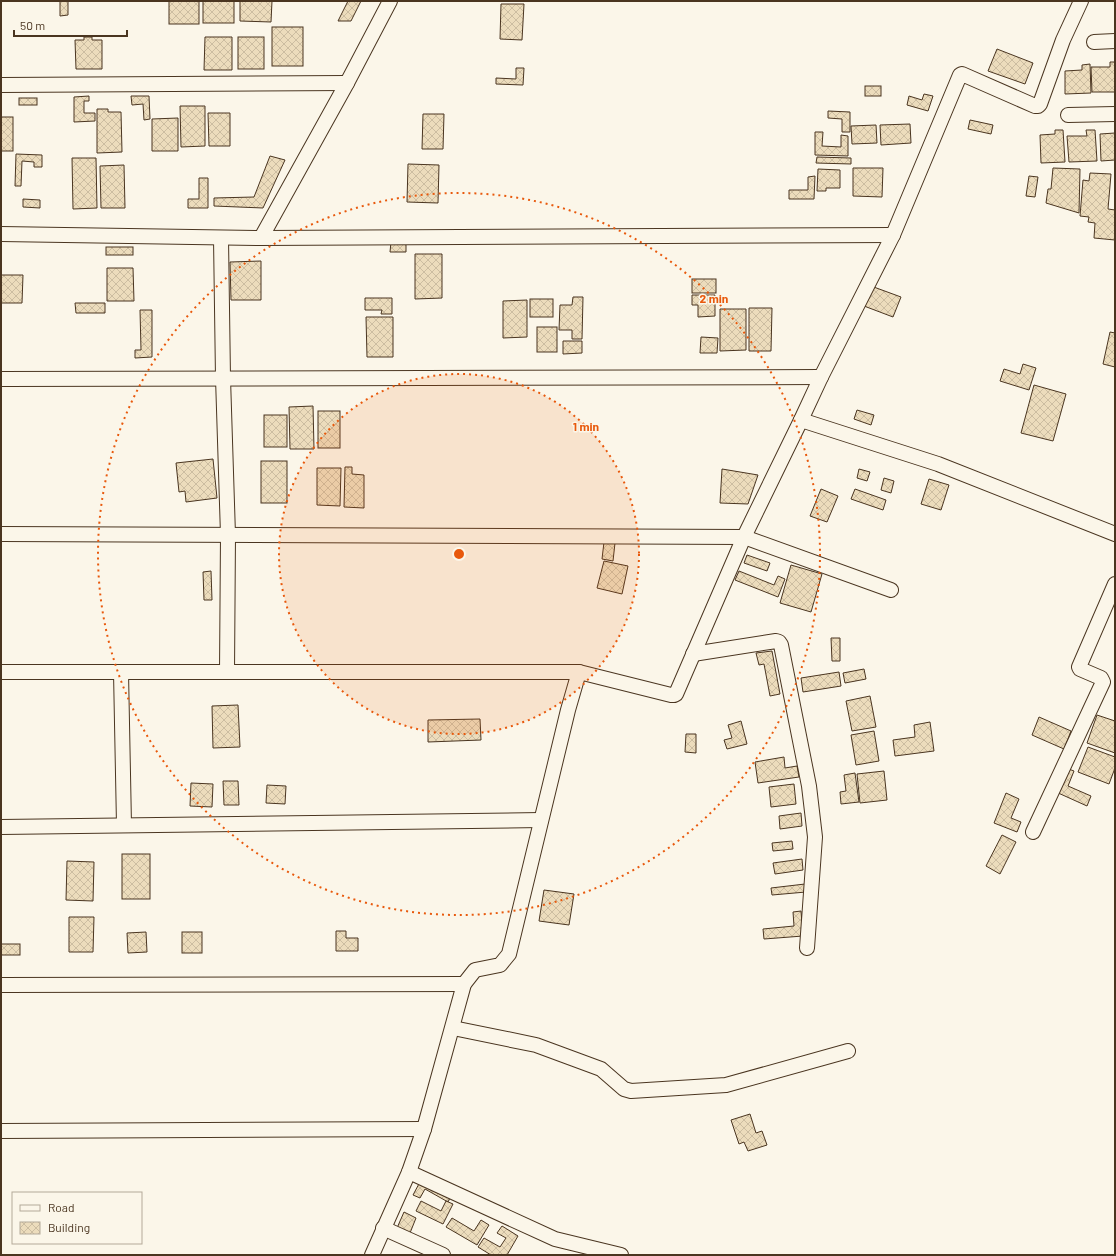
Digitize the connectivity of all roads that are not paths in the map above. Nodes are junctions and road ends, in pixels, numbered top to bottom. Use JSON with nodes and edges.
{"nodes":[{"id":1,"x":390,"y":1,"type":"edge"},
{"id":2,"x":1081,"y":1,"type":"edge"},
{"id":3,"x":1115,"y":41,"type":"edge"},
{"id":4,"x":1094,"y":42,"type":"dead end"},
{"id":5,"x":347,"y":83,"type":"junction"},
{"id":6,"x":1,"y":85,"type":"edge"},
{"id":7,"x":1115,"y":114,"type":"edge"},
{"id":8,"x":1068,"y":116,"type":"dead end"},
{"id":9,"x":1,"y":234,"type":"edge"},
{"id":10,"x":893,"y":235,"type":"junction"},
{"id":11,"x":221,"y":238,"type":"junction"},
{"id":12,"x":261,"y":238,"type":"junction"},
{"id":13,"x":821,"y":376,"type":"junction"},
{"id":14,"x":223,"y":378,"type":"junction"},
{"id":15,"x":1,"y":380,"type":"edge"},
{"id":16,"x":801,"y":420,"type":"junction"},
{"id":17,"x":1,"y":534,"type":"edge"},
{"id":18,"x":1115,"y":534,"type":"edge"},
{"id":19,"x":228,"y":535,"type":"junction"},
{"id":20,"x":744,"y":537,"type":"junction"},
{"id":21,"x":1115,"y":584,"type":"edge"},
{"id":22,"x":890,"y":590,"type":"dead end"},
{"id":23,"x":693,"y":654,"type":"junction"},
{"id":24,"x":1,"y":672,"type":"edge"},
{"id":25,"x":121,"y":672,"type":"junction"},
{"id":26,"x":227,"y":672,"type":"junction"},
{"id":27,"x":579,"y":672,"type":"junction"},
{"id":28,"x":541,"y":820,"type":"junction"},
{"id":29,"x":124,"y":825,"type":"junction"},
{"id":30,"x":1,"y":827,"type":"edge"},
{"id":31,"x":1033,"y":832,"type":"dead end"},
{"id":32,"x":807,"y":948,"type":"dead end"},
{"id":33,"x":464,"y":984,"type":"junction"},
{"id":34,"x":1,"y":985,"type":"edge"},
{"id":35,"x":453,"y":1028,"type":"junction"},
{"id":36,"x":848,"y":1051,"type":"dead end"},
{"id":37,"x":424,"y":1129,"type":"junction"},
{"id":38,"x":1,"y":1130,"type":"edge"},
{"id":39,"x":409,"y":1172,"type":"junction"},
{"id":40,"x":383,"y":1228,"type":"junction"},
{"id":41,"x":372,"y":1255,"type":"edge"},
{"id":42,"x":443,"y":1255,"type":"edge"},
{"id":43,"x":621,"y":1255,"type":"edge"}],
"edges":[{"from":1,"to":5,"type":"street"},
{"from":2,"to":10,"type":"street"},
{"from":3,"to":4,"type":"street"},
{"from":5,"to":6,"type":"street"},
{"from":5,"to":12,"type":"street"},
{"from":7,"to":8,"type":"street"},
{"from":9,"to":11,"type":"street"},
{"from":10,"to":12,"type":"street"},
{"from":10,"to":13,"type":"street"},
{"from":11,"to":12,"type":"street"},
{"from":11,"to":14,"type":"street"},
{"from":13,"to":14,"type":"street"},
{"from":13,"to":16,"type":"street"},
{"from":14,"to":15,"type":"street"},
{"from":14,"to":19,"type":"street"},
{"from":16,"to":18,"type":"street"},
{"from":16,"to":20,"type":"street"},
{"from":17,"to":19,"type":"street"},
{"from":19,"to":20,"type":"street"},
{"from":19,"to":26,"type":"street"},
{"from":20,"to":22,"type":"street"},
{"from":20,"to":23,"type":"street"},
{"from":21,"to":31,"type":"street"},
{"from":23,"to":27,"type":"street"},
{"from":23,"to":32,"type":"street"},
{"from":24,"to":25,"type":"street"},
{"from":25,"to":26,"type":"street"},
{"from":25,"to":29,"type":"street"},
{"from":26,"to":27,"type":"street"},
{"from":27,"to":28,"type":"street"},
{"from":28,"to":29,"type":"street"},
{"from":28,"to":33,"type":"street"},
{"from":29,"to":30,"type":"street"},
{"from":33,"to":34,"type":"street"},
{"from":33,"to":35,"type":"street"},
{"from":35,"to":36,"type":"street"},
{"from":35,"to":37,"type":"street"},
{"from":37,"to":38,"type":"street"},
{"from":37,"to":39,"type":"street"},
{"from":39,"to":40,"type":"street"},
{"from":39,"to":43,"type":"street"},
{"from":40,"to":41,"type":"street"},
{"from":40,"to":42,"type":"street"}]}
